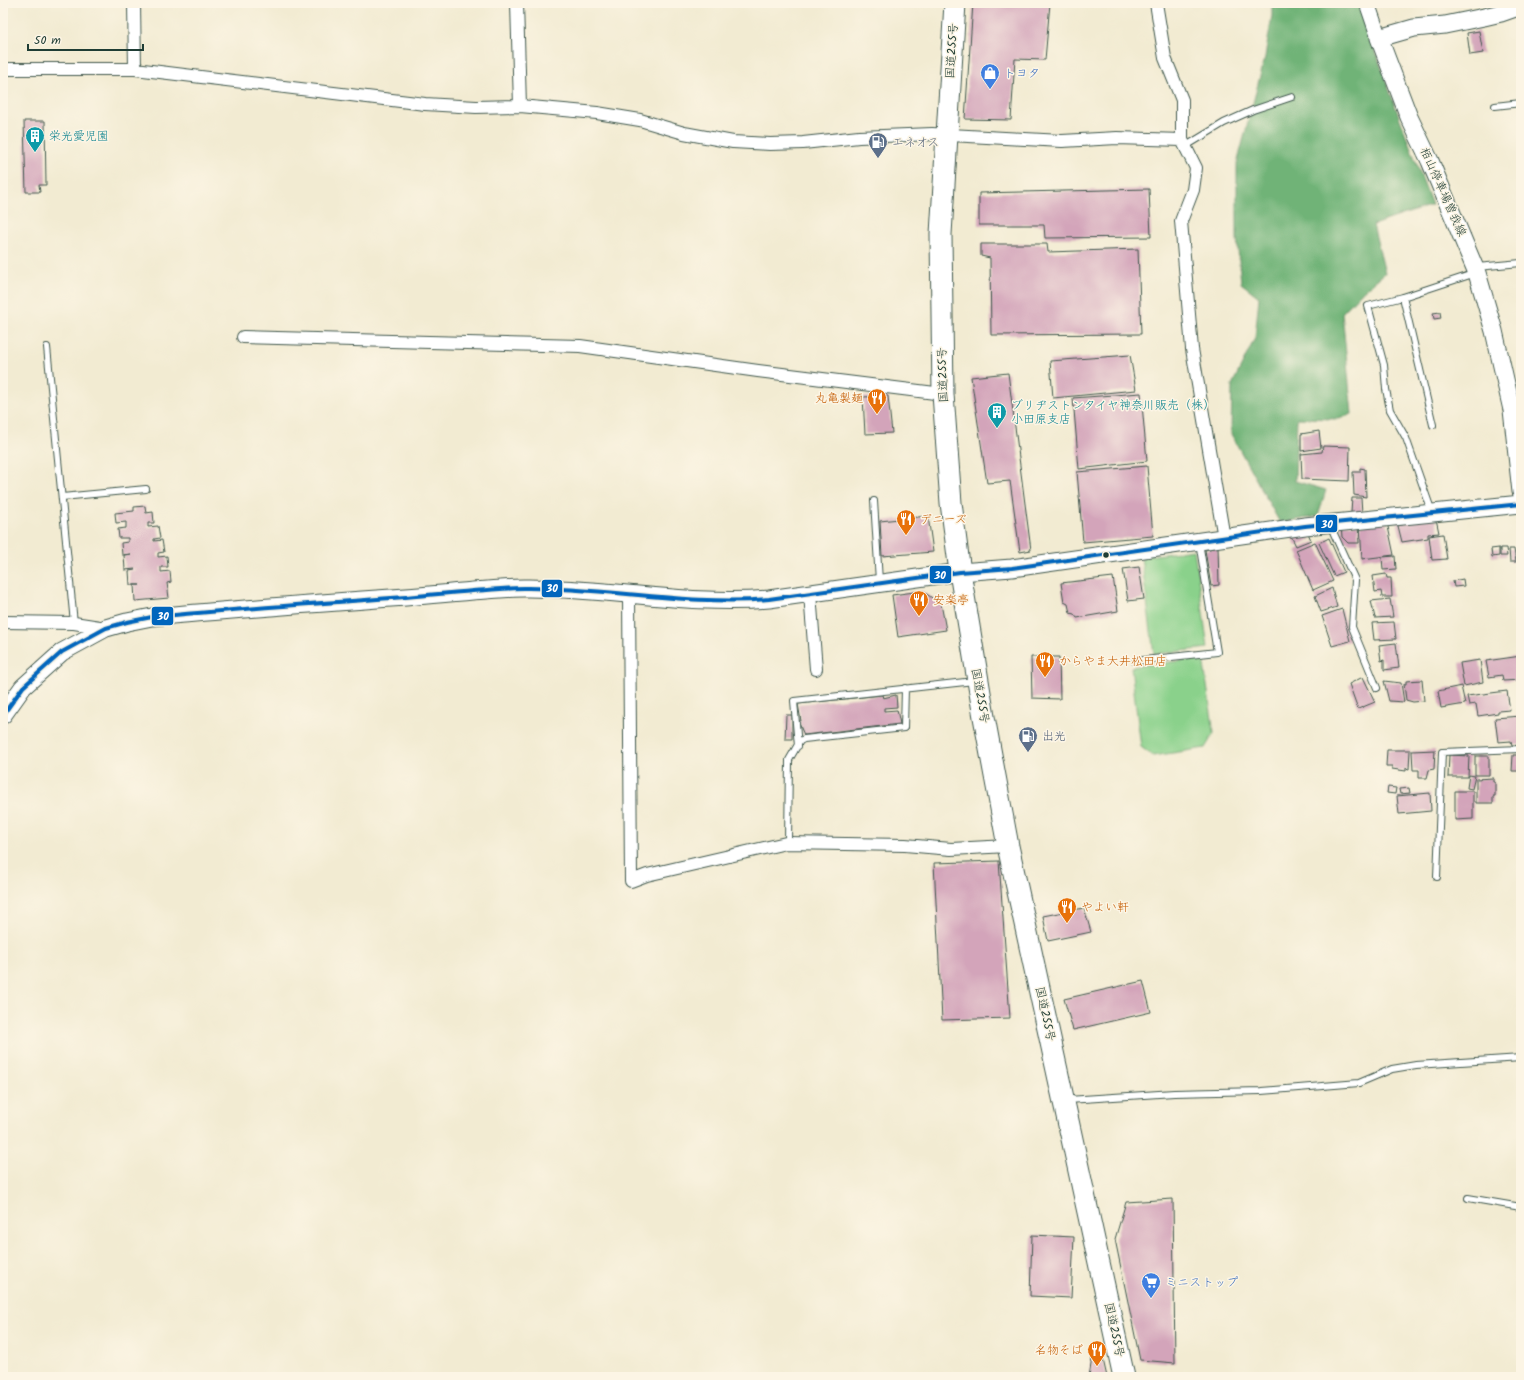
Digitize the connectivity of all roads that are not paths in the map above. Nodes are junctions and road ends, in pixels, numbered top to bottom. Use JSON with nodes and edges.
{"nodes":[{"id":1,"x":134,"y":3,"type":"edge"},
{"id":2,"x":517,"y":3,"type":"edge"},
{"id":3,"x":955,"y":3,"type":"edge"},
{"id":4,"x":1156,"y":3,"type":"edge"},
{"id":5,"x":1367,"y":3,"type":"edge"},
{"id":6,"x":1521,"y":6,"type":"edge"},
{"id":7,"x":1379,"y":38,"type":"junction"},
{"id":8,"x":3,"y":69,"type":"edge"},
{"id":9,"x":135,"y":69,"type":"junction"},
{"id":10,"x":1292,"y":97,"type":"dead end"},
{"id":11,"x":1521,"y":103,"type":"edge"},
{"id":12,"x":520,"y":106,"type":"junction"},
{"id":13,"x":1495,"y":106,"type":"dead end"},
{"id":14,"x":947,"y":134,"type":"junction"},
{"id":15,"x":1184,"y":143,"type":"junction"},
{"id":16,"x":1521,"y":263,"type":"edge"},
{"id":17,"x":1476,"y":270,"type":"junction"},
{"id":18,"x":1403,"y":296,"type":"junction"},
{"id":19,"x":243,"y":337,"type":"dead end"},
{"id":20,"x":47,"y":347,"type":"dead end"},
{"id":21,"x":943,"y":394,"type":"junction"},
{"id":22,"x":1433,"y":425,"type":"dead end"},
{"id":23,"x":1521,"y":486,"type":"edge"},
{"id":24,"x":146,"y":489,"type":"dead end"},
{"id":25,"x":62,"y":497,"type":"junction"},
{"id":26,"x":874,"y":501,"type":"dead end"},
{"id":27,"x":1521,"y":504,"type":"edge"},
{"id":28,"x":1432,"y":512,"type":"junction"},
{"id":29,"x":1330,"y":524,"type":"junction"},
{"id":30,"x":1224,"y":538,"type":"junction"},
{"id":31,"x":1199,"y":542,"type":"junction"},
{"id":32,"x":960,"y":572,"type":"junction"},
{"id":33,"x":879,"y":584,"type":"junction"},
{"id":34,"x":629,"y":593,"type":"junction"},
{"id":35,"x":810,"y":594,"type":"junction"},
{"id":36,"x":3,"y":622,"type":"edge"},
{"id":37,"x":74,"y":622,"type":"junction"},
{"id":38,"x":106,"y":628,"type":"junction"},
{"id":39,"x":1135,"y":661,"type":"dead end"},
{"id":40,"x":816,"y":669,"type":"dead end"},
{"id":41,"x":978,"y":680,"type":"junction"},
{"id":42,"x":905,"y":688,"type":"junction"},
{"id":43,"x":1377,"y":688,"type":"dead end"},
{"id":44,"x":3,"y":715,"type":"edge"},
{"id":45,"x":799,"y":743,"type":"junction"},
{"id":46,"x":1521,"y":749,"type":"edge"},
{"id":47,"x":788,"y":843,"type":"junction"},
{"id":48,"x":1008,"y":846,"type":"junction"},
{"id":49,"x":1437,"y":877,"type":"dead end"},
{"id":50,"x":1521,"y":1058,"type":"edge"},
{"id":51,"x":1064,"y":1100,"type":"junction"},
{"id":52,"x":1468,"y":1198,"type":"dead end"},
{"id":53,"x":1521,"y":1207,"type":"edge"},
{"id":54,"x":1124,"y":1377,"type":"edge"}],
"edges":[{"from":1,"to":9,"type":"street"},
{"from":2,"to":12,"type":"street"},
{"from":3,"to":14,"type":"highway","name":"国道255号"},
{"from":4,"to":15,"type":"street"},
{"from":5,"to":7,"type":"street"},
{"from":6,"to":7,"type":"main road"},
{"from":7,"to":17,"type":"main road","name":"栢山停車場曽我線"},
{"from":8,"to":9,"type":"street"},
{"from":9,"to":12,"type":"street"},
{"from":10,"to":15,"type":"lane"},
{"from":11,"to":13,"type":"lane"},
{"from":12,"to":14,"type":"street"},
{"from":14,"to":15,"type":"street"},
{"from":14,"to":21,"type":"highway","name":"国道255号"},
{"from":15,"to":30,"type":"street"},
{"from":16,"to":17,"type":"lane"},
{"from":17,"to":18,"type":"lane"},
{"from":17,"to":23,"type":"main road","name":"栢山停車場曽我線"},
{"from":18,"to":22,"type":"lane"},
{"from":18,"to":28,"type":"lane"},
{"from":19,"to":21,"type":"street"},
{"from":20,"to":25,"type":"lane"},
{"from":21,"to":32,"type":"highway","name":"国道255号"},
{"from":24,"to":25,"type":"lane"},
{"from":25,"to":37,"type":"lane"},
{"from":26,"to":33,"type":"lane"},
{"from":27,"to":28,"type":"main road"},
{"from":28,"to":29,"type":"main road"},
{"from":29,"to":30,"type":"main road"},
{"from":29,"to":43,"type":"lane"},
{"from":30,"to":31,"type":"main road"},
{"from":31,"to":32,"type":"main road"},
{"from":31,"to":39,"type":"lane"},
{"from":32,"to":33,"type":"main road"},
{"from":32,"to":41,"type":"highway","name":"国道255号"},
{"from":33,"to":35,"type":"main road"},
{"from":34,"to":35,"type":"main road"},
{"from":34,"to":38,"type":"main road"},
{"from":34,"to":47,"type":"street"},
{"from":35,"to":40,"type":"street"},
{"from":36,"to":37,"type":"street"},
{"from":37,"to":38,"type":"street"},
{"from":38,"to":44,"type":"main road"},
{"from":41,"to":42,"type":"lane"},
{"from":41,"to":48,"type":"highway","name":"国道255号"},
{"from":42,"to":45,"type":"lane"},
{"from":42,"to":45,"type":"lane"},
{"from":45,"to":47,"type":"lane"},
{"from":46,"to":49,"type":"lane"},
{"from":47,"to":48,"type":"street"},
{"from":48,"to":51,"type":"highway","name":"国道255号"},
{"from":50,"to":51,"type":"lane"},
{"from":51,"to":54,"type":"highway","name":"国道255号"},
{"from":52,"to":53,"type":"lane"}]}
